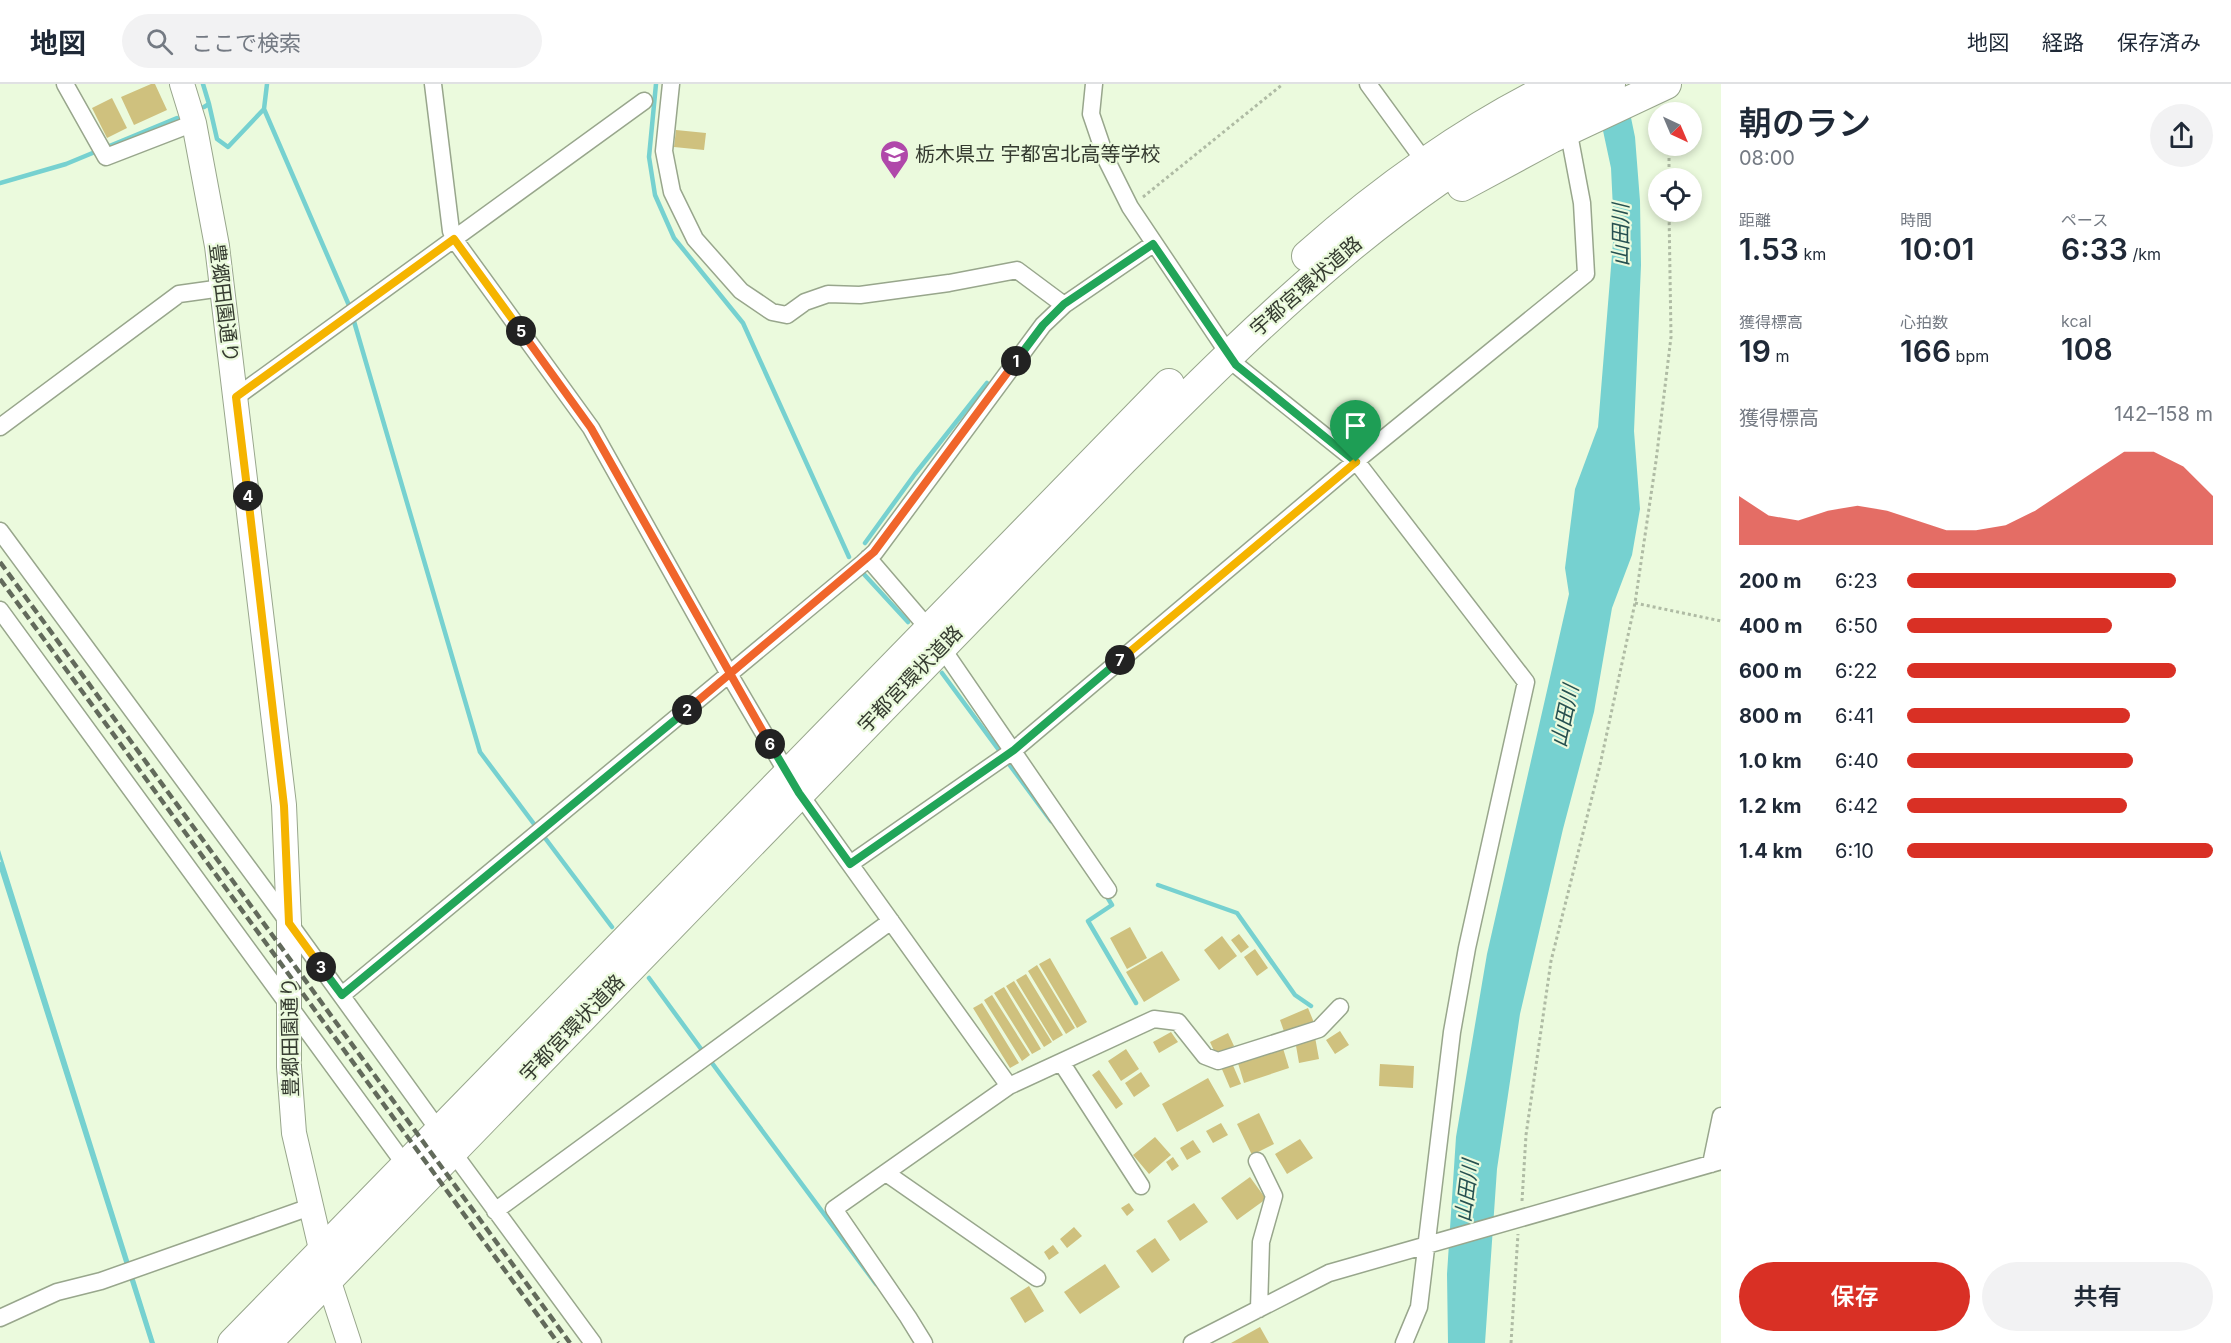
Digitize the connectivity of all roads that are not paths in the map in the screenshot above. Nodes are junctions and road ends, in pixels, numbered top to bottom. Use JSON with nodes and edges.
{"nodes":[{"id":1,"x":65,"y":84,"type":"edge"},
{"id":2,"x":182,"y":84,"type":"edge"},
{"id":3,"x":433,"y":84,"type":"edge"},
{"id":4,"x":671,"y":84,"type":"edge"},
{"id":5,"x":1094,"y":84,"type":"edge"},
{"id":6,"x":1368,"y":84,"type":"edge"},
{"id":7,"x":1610,"y":84,"type":"edge"},
{"id":8,"x":1665,"y":85,"type":"edge"},
{"id":9,"x":644,"y":101,"type":"dead end"},
{"id":10,"x":1548,"y":107,"type":"edge"},
{"id":11,"x":194,"y":123,"type":"junction"},
{"id":12,"x":1422,"y":158,"type":"junction"},
{"id":13,"x":1382,"y":193,"type":"junction"},
{"id":14,"x":454,"y":239,"type":"junction"},
{"id":15,"x":1153,"y":244,"type":"junction"},
{"id":16,"x":222,"y":288,"type":"junction"},
{"id":17,"x":1064,"y":304,"type":"junction"},
{"id":18,"x":1224,"y":344,"type":"junction"},
{"id":19,"x":236,"y":397,"type":"junction"},
{"id":20,"x":0,"y":427,"type":"edge"},
{"id":21,"x":1356,"y":462,"type":"junction"},
{"id":22,"x":0,"y":531,"type":"edge"},
{"id":23,"x":868,"y":558,"type":"junction"},
{"id":24,"x":0,"y":610,"type":"edge"},
{"id":25,"x":935,"y":638,"type":"junction"},
{"id":26,"x":729,"y":675,"type":"junction"},
{"id":27,"x":1014,"y":750,"type":"junction"},
{"id":28,"x":793,"y":784,"type":"junction"},
{"id":29,"x":850,"y":864,"type":"junction"},
{"id":30,"x":1108,"y":890,"type":"dead end"},
{"id":31,"x":891,"y":921,"type":"junction"},
{"id":32,"x":289,"y":923,"type":"junction"},
{"id":33,"x":342,"y":995,"type":"junction"},
{"id":34,"x":289,"y":1004,"type":"junction"},
{"id":35,"x":1340,"y":1007,"type":"dead end"},
{"id":36,"x":1061,"y":1062,"type":"junction"},
{"id":37,"x":1009,"y":1086,"type":"junction"},
{"id":38,"x":1721,"y":1116,"type":"edge"},
{"id":39,"x":446,"y":1142,"type":"junction"},
{"id":40,"x":1257,"y":1161,"type":"dead end"},
{"id":41,"x":1716,"y":1162,"type":"edge"},
{"id":42,"x":406,"y":1166,"type":"junction"},
{"id":43,"x":886,"y":1173,"type":"junction"},
{"id":44,"x":1141,"y":1186,"type":"dead end"},
{"id":45,"x":310,"y":1207,"type":"junction"},
{"id":46,"x":495,"y":1211,"type":"junction"},
{"id":47,"x":1426,"y":1244,"type":"junction"},
{"id":48,"x":325,"y":1265,"type":"junction"},
{"id":49,"x":1037,"y":1278,"type":"dead end"},
{"id":50,"x":1259,"y":1309,"type":"junction"},
{"id":51,"x":0,"y":1318,"type":"edge"},
{"id":52,"x":233,"y":1343,"type":"edge"},
{"id":53,"x":266,"y":1343,"type":"edge"},
{"id":54,"x":349,"y":1343,"type":"edge"},
{"id":55,"x":593,"y":1343,"type":"edge"},
{"id":56,"x":924,"y":1343,"type":"edge"},
{"id":57,"x":1192,"y":1343,"type":"edge"},
{"id":58,"x":1404,"y":1343,"type":"edge"}],
"edges":[{"from":1,"to":11,"type":"street"},
{"from":2,"to":11,"type":"street","name":"豊郷田園通り"},
{"from":3,"to":14,"type":"street"},
{"from":4,"to":17,"type":"street"},
{"from":5,"to":15,"type":"street"},
{"from":6,"to":12,"type":"street"},
{"from":7,"to":10,"type":"highway","name":"宇都宮環状道路"},
{"from":8,"to":10,"type":"highway"},
{"from":9,"to":14,"type":"street"},
{"from":10,"to":12,"type":"highway"},
{"from":10,"to":13,"type":"highway","name":"宇都宮環状道路"},
{"from":10,"to":18,"type":"highway","name":"宇都宮環状道路"},
{"from":10,"to":21,"type":"street"},
{"from":11,"to":16,"type":"street","name":"豊郷田園通り"},
{"from":12,"to":13,"type":"highway"},
{"from":13,"to":18,"type":"highway","name":"宇都宮環状道路"},
{"from":14,"to":19,"type":"street"},
{"from":14,"to":26,"type":"street"},
{"from":15,"to":17,"type":"street"},
{"from":15,"to":18,"type":"street"},
{"from":16,"to":19,"type":"street","name":"豊郷田園通り"},
{"from":16,"to":20,"type":"street"},
{"from":17,"to":23,"type":"street"},
{"from":18,"to":21,"type":"street"},
{"from":18,"to":25,"type":"highway","name":"宇都宮環状道路"},
{"from":19,"to":32,"type":"street","name":"豊郷田園通り"},
{"from":21,"to":27,"type":"street"},
{"from":21,"to":47,"type":"street"},
{"from":22,"to":32,"type":"street"},
{"from":23,"to":25,"type":"street"},
{"from":23,"to":26,"type":"street"},
{"from":24,"to":34,"type":"street"},
{"from":25,"to":27,"type":"street"},
{"from":25,"to":28,"type":"highway","name":"宇都宮環状道路"},
{"from":26,"to":28,"type":"street"},
{"from":26,"to":33,"type":"street"},
{"from":27,"to":29,"type":"street"},
{"from":27,"to":30,"type":"street"},
{"from":28,"to":29,"type":"street"},
{"from":28,"to":39,"type":"highway","name":"宇都宮環状道路"},
{"from":29,"to":31,"type":"street"},
{"from":31,"to":37,"type":"street"},
{"from":31,"to":46,"type":"street"},
{"from":32,"to":33,"type":"street"},
{"from":32,"to":34,"type":"street","name":"豊郷田園通り"},
{"from":33,"to":39,"type":"street"},
{"from":34,"to":42,"type":"street"},
{"from":34,"to":45,"type":"street","name":"豊郷田園通り"},
{"from":35,"to":36,"type":"street"},
{"from":36,"to":37,"type":"street"},
{"from":36,"to":44,"type":"street"},
{"from":37,"to":43,"type":"street"},
{"from":38,"to":41,"type":"street"},
{"from":39,"to":42,"type":"highway","name":"宇都宮環状道路"},
{"from":39,"to":46,"type":"street"},
{"from":39,"to":48,"type":"highway","name":"宇都宮環状道路"},
{"from":40,"to":50,"type":"street"},
{"from":41,"to":47,"type":"street"},
{"from":42,"to":48,"type":"highway","name":"宇都宮環状道路"},
{"from":43,"to":49,"type":"street"},
{"from":43,"to":56,"type":"street"},
{"from":45,"to":48,"type":"street","name":"豊郷田園通り"},
{"from":45,"to":51,"type":"street"},
{"from":46,"to":55,"type":"street"},
{"from":47,"to":50,"type":"street"},
{"from":47,"to":58,"type":"street"},
{"from":48,"to":52,"type":"highway","name":"宇都宮環状道路"},
{"from":48,"to":53,"type":"highway","name":"宇都宮環状道路"},
{"from":48,"to":54,"type":"street","name":"豊郷田園通り"},
{"from":50,"to":57,"type":"street"}]}
